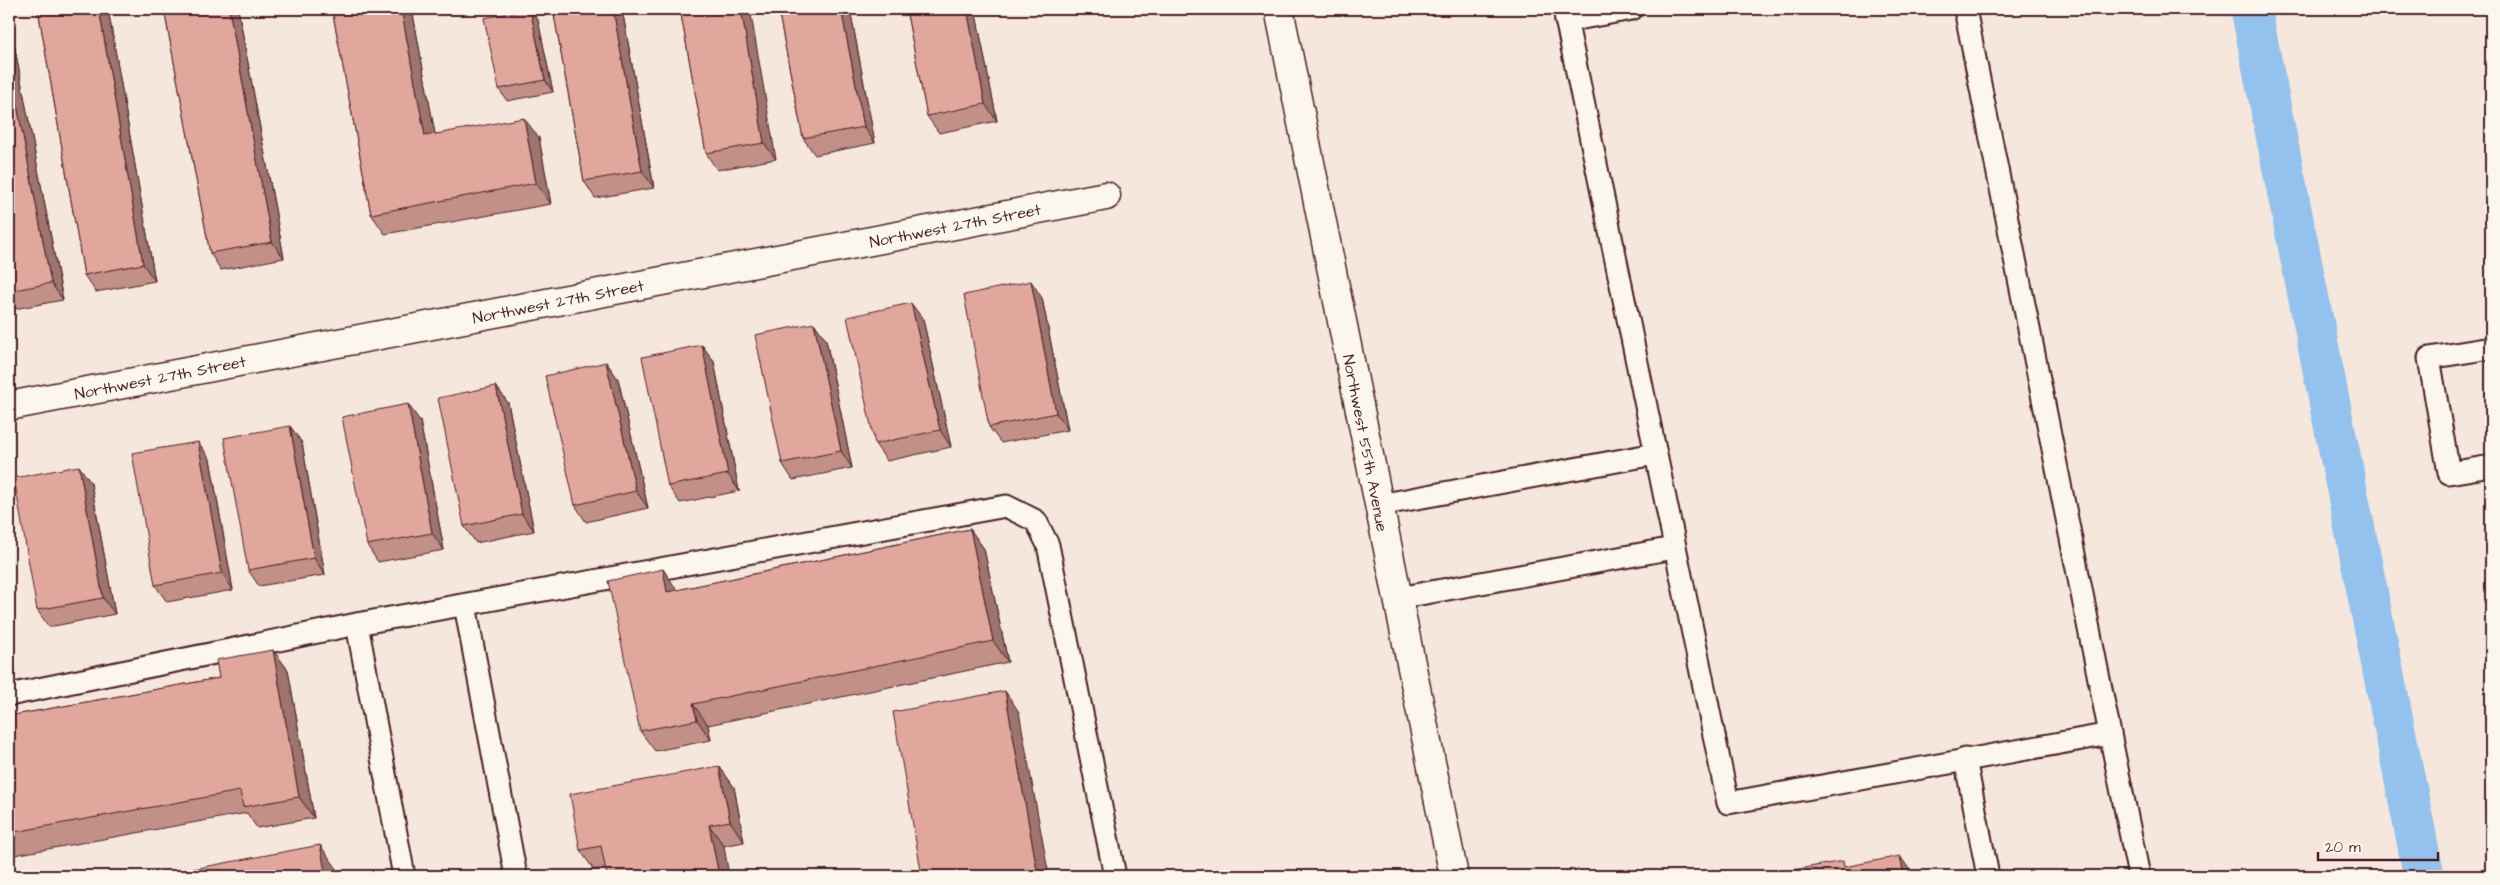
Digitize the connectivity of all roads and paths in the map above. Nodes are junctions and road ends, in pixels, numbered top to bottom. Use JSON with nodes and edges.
{"nodes":[{"id":1,"x":1279,"y":9,"type":"edge"},
{"id":2,"x":1632,"y":9,"type":"edge"},
{"id":3,"x":1965,"y":9,"type":"edge"},
{"id":4,"x":1565,"y":15,"type":"edge"},
{"id":5,"x":1106,"y":196,"type":"dead end"},
{"id":6,"x":2491,"y":348,"type":"edge"},
{"id":7,"x":9,"y":406,"type":"edge"},
{"id":8,"x":1655,"y":454,"type":"junction"},
{"id":9,"x":2491,"y":466,"type":"edge"},
{"id":10,"x":1379,"y":505,"type":"junction"},
{"id":11,"x":1674,"y":548,"type":"junction"},
{"id":12,"x":1398,"y":598,"type":"junction"},
{"id":13,"x":465,"y":605,"type":"junction"},
{"id":14,"x":357,"y":624,"type":"junction"},
{"id":15,"x":9,"y":696,"type":"edge"},
{"id":16,"x":2110,"y":734,"type":"junction"},
{"id":17,"x":1965,"y":759,"type":"junction"},
{"id":18,"x":404,"y":876,"type":"edge"},
{"id":19,"x":516,"y":876,"type":"edge"},
{"id":20,"x":1115,"y":876,"type":"edge"},
{"id":21,"x":1454,"y":876,"type":"edge"},
{"id":22,"x":1988,"y":876,"type":"edge"},
{"id":23,"x":2139,"y":876,"type":"edge"}],
"edges":[{"from":1,"to":10,"type":"street","name":"Northwest 55th Avenue"},
{"from":2,"to":4,"type":"lane"},
{"from":3,"to":16,"type":"lane"},
{"from":4,"to":8,"type":"lane"},
{"from":5,"to":7,"type":"street","name":"Northwest 27th Street"},
{"from":6,"to":9,"type":"lane"},
{"from":8,"to":10,"type":"lane"},
{"from":8,"to":11,"type":"lane"},
{"from":10,"to":12,"type":"street","name":"Northwest 55th Avenue"},
{"from":11,"to":12,"type":"lane"},
{"from":11,"to":17,"type":"lane"},
{"from":12,"to":21,"type":"street","name":"Northwest 55th Avenue"},
{"from":13,"to":14,"type":"lane"},
{"from":13,"to":19,"type":"lane"},
{"from":13,"to":20,"type":"lane"},
{"from":14,"to":15,"type":"lane"},
{"from":14,"to":18,"type":"lane"},
{"from":16,"to":17,"type":"lane"},
{"from":16,"to":23,"type":"lane"},
{"from":17,"to":22,"type":"lane"}]}
